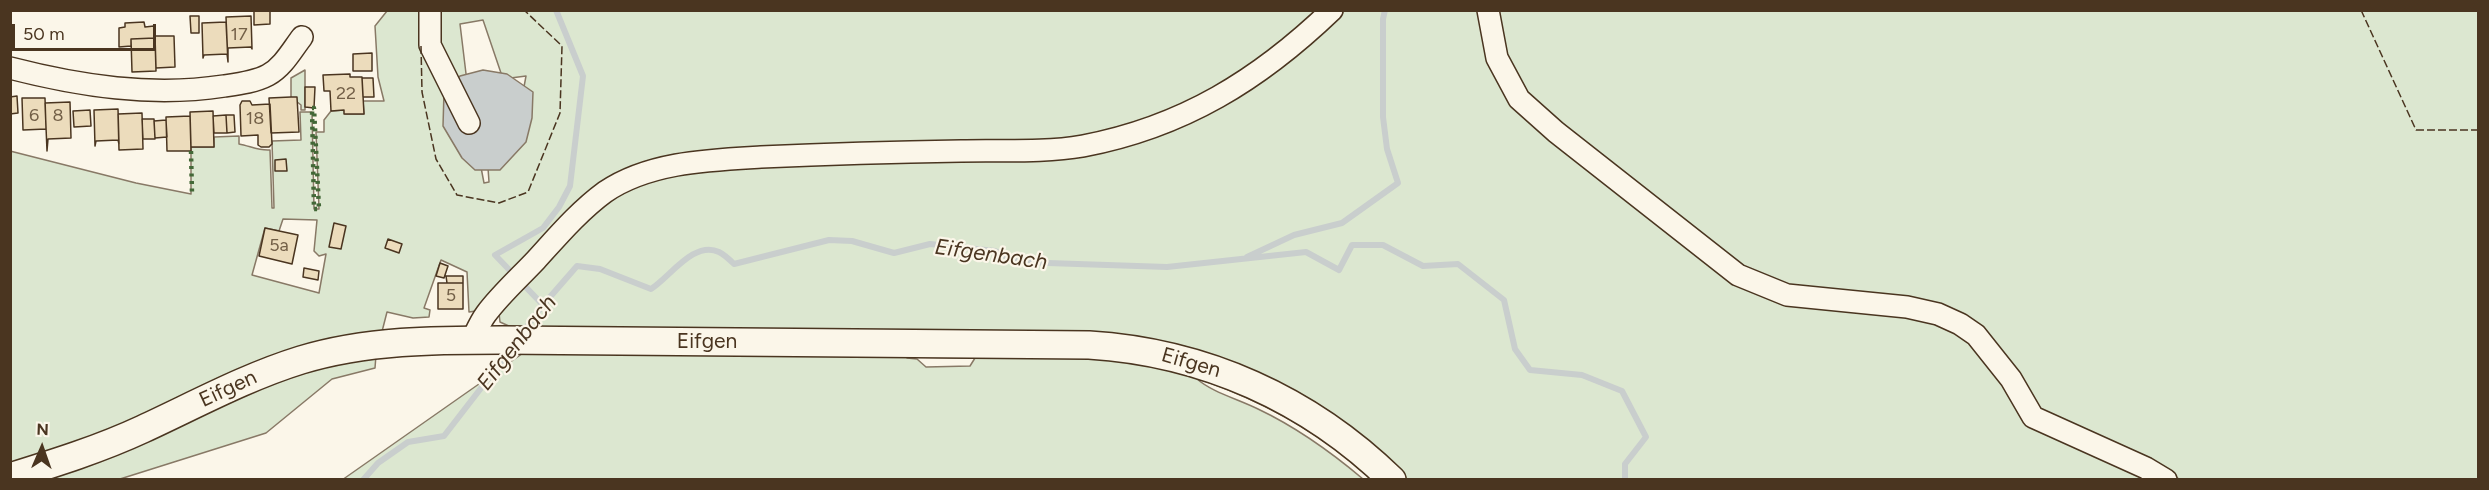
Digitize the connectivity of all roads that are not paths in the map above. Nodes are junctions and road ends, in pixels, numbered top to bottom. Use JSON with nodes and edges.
{"nodes":[{"id":1,"x":430,"y":10,"type":"edge"},
{"id":2,"x":1332,"y":10,"type":"edge"},
{"id":3,"x":1488,"y":10,"type":"edge"},
{"id":4,"x":302,"y":38,"type":"dead end"},
{"id":5,"x":10,"y":68,"type":"edge"},
{"id":6,"x":470,"y":123,"type":"dead end"},
{"id":7,"x":479,"y":340,"type":"junction"},
{"id":8,"x":10,"y":477,"type":"edge"},
{"id":9,"x":1392,"y":480,"type":"edge"},
{"id":10,"x":2166,"y":480,"type":"edge"}],
"edges":[{"from":1,"to":6,"type":"street"},
{"from":2,"to":7,"type":"street"},
{"from":3,"to":10,"type":"street"},
{"from":4,"to":5,"type":"street"},
{"from":7,"to":8,"type":"main road","name":"Eifgen"},
{"from":7,"to":9,"type":"main road","name":"Eifgen"}]}
